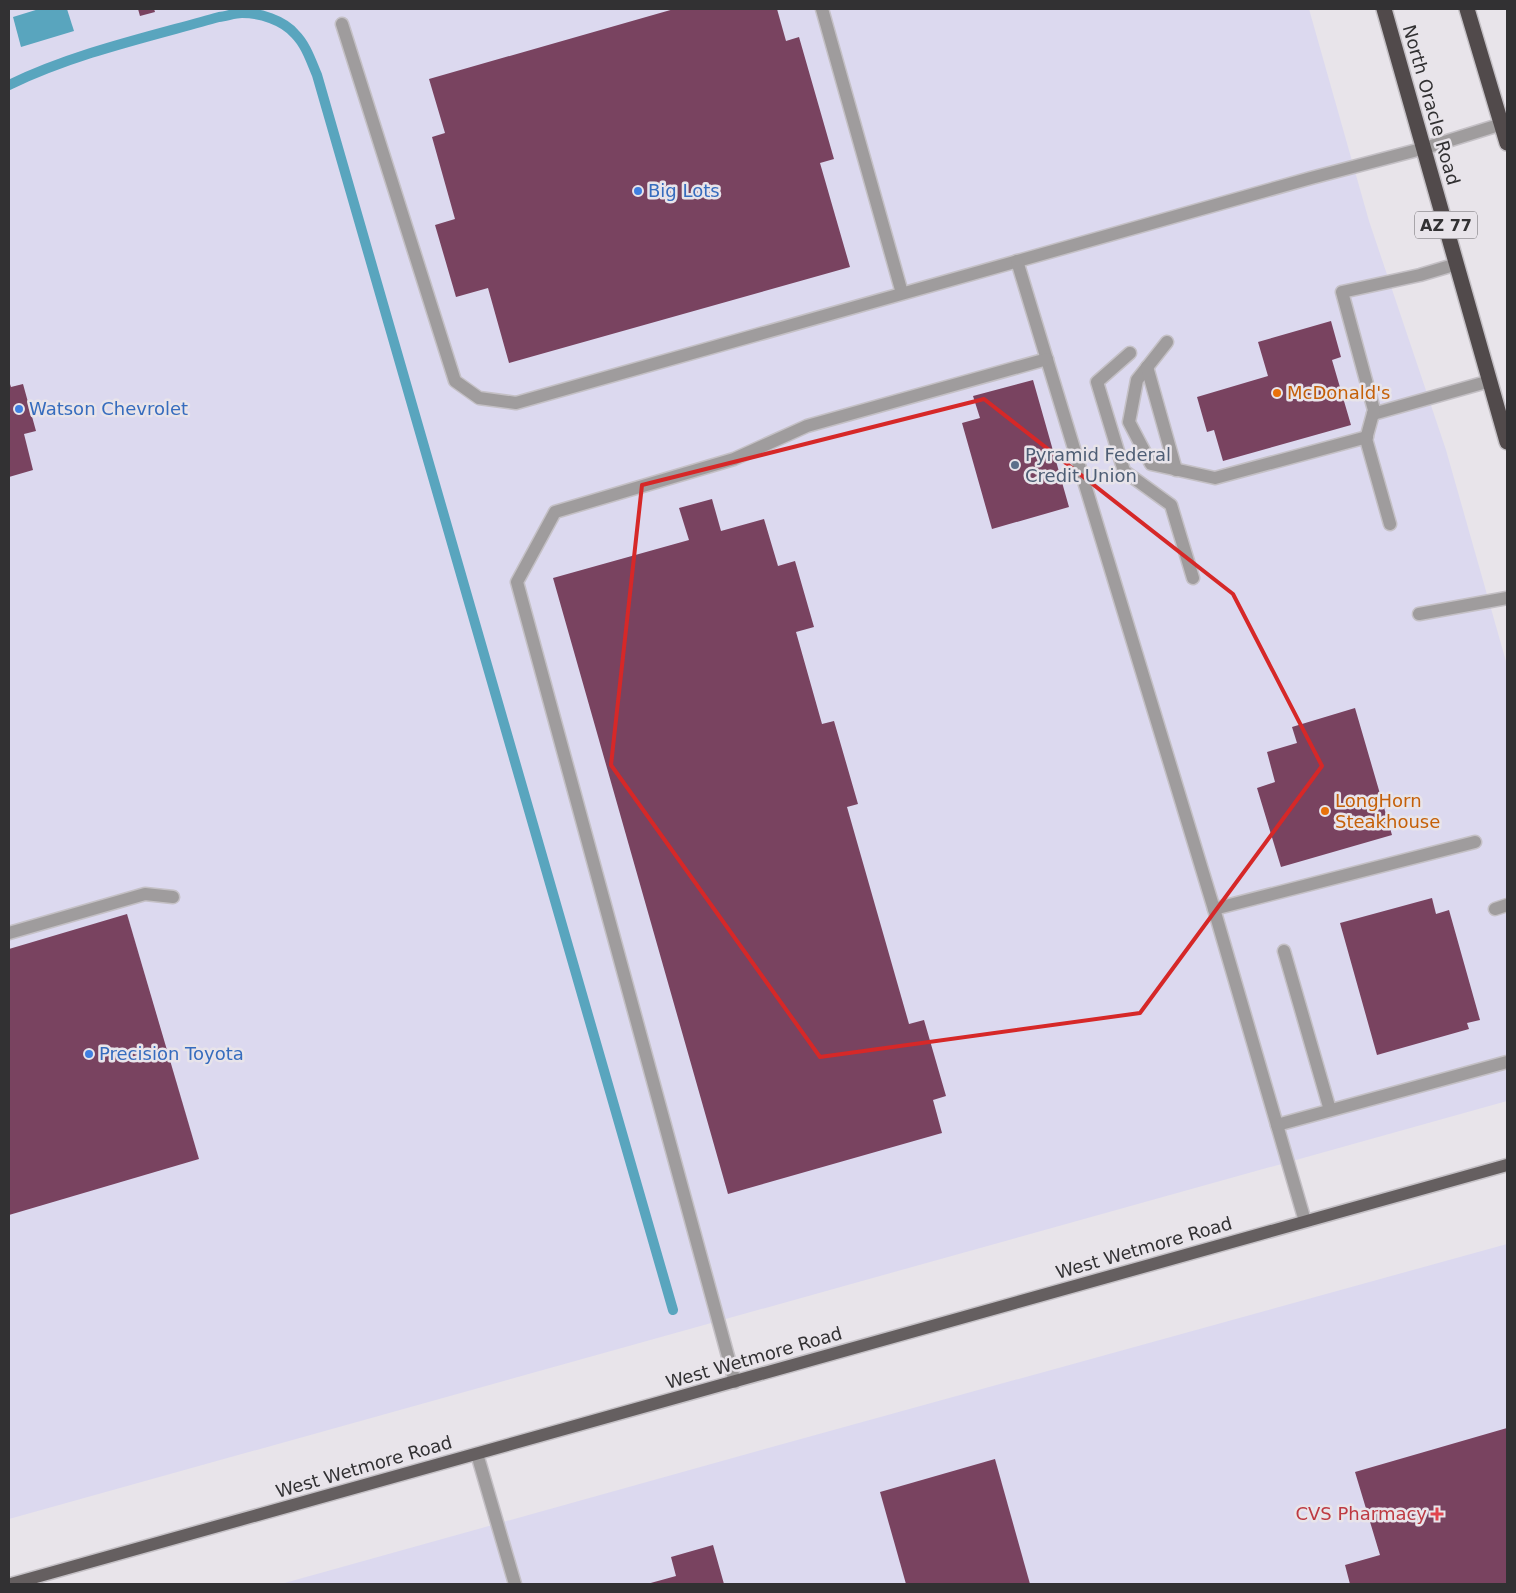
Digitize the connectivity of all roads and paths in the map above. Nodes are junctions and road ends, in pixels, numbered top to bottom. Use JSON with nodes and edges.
{"nodes":[{"id":1,"x":822,"y":9,"type":"edge"},
{"id":2,"x":1384,"y":9,"type":"edge"},
{"id":3,"x":1467,"y":9,"type":"edge"},
{"id":4,"x":342,"y":24,"type":"dead end"},
{"id":5,"x":1502,"y":124,"type":"junction"},
{"id":6,"x":1507,"y":143,"type":"edge"},
{"id":7,"x":1425,"y":148,"type":"junction"},
{"id":8,"x":1017,"y":261,"type":"junction"},
{"id":9,"x":1457,"y":264,"type":"junction"},
{"id":10,"x":902,"y":293,"type":"junction"},
{"id":11,"x":1167,"y":342,"type":"dead end"},
{"id":12,"x":1130,"y":353,"type":"dead end"},
{"id":13,"x":1047,"y":359,"type":"junction"},
{"id":14,"x":1147,"y":367,"type":"junction"},
{"id":15,"x":1490,"y":381,"type":"junction"},
{"id":16,"x":1373,"y":414,"type":"junction"},
{"id":17,"x":1367,"y":437,"type":"junction"},
{"id":18,"x":1507,"y":442,"type":"edge"},
{"id":19,"x":1176,"y":470,"type":"junction"},
{"id":20,"x":1390,"y":524,"type":"dead end"},
{"id":21,"x":1193,"y":578,"type":"dead end"},
{"id":22,"x":1507,"y":598,"type":"edge"},
{"id":23,"x":1419,"y":614,"type":"dead end"},
{"id":24,"x":1475,"y":842,"type":"dead end"},
{"id":25,"x":173,"y":897,"type":"dead end"},
{"id":26,"x":1214,"y":909,"type":"junction"},
{"id":27,"x":9,"y":933,"type":"edge"},
{"id":28,"x":1284,"y":951,"type":"dead end"},
{"id":29,"x":1507,"y":1062,"type":"edge"},
{"id":30,"x":1330,"y":1110,"type":"junction"},
{"id":31,"x":1277,"y":1125,"type":"junction"},
{"id":32,"x":1507,"y":1164,"type":"edge"},
{"id":33,"x":1305,"y":1221,"type":"junction"},
{"id":34,"x":735,"y":1382,"type":"junction"},
{"id":35,"x":477,"y":1454,"type":"junction"},
{"id":36,"x":11,"y":1584,"type":"edge"},
{"id":37,"x":515,"y":1584,"type":"edge"}],
"edges":[{"from":1,"to":10,"type":"lane"},
{"from":2,"to":7,"type":"highway","name":"North Oracle Road","number":"AZ 77"},
{"from":3,"to":5,"type":"highway"},
{"from":4,"to":10,"type":"lane"},
{"from":5,"to":6,"type":"highway"},
{"from":5,"to":7,"type":"lane"},
{"from":7,"to":8,"type":"lane"},
{"from":7,"to":9,"type":"highway","name":"North Oracle Road","number":"AZ 77"},
{"from":8,"to":10,"type":"lane"},
{"from":8,"to":13,"type":"lane"},
{"from":9,"to":15,"type":"highway","name":"North Oracle Road","number":"AZ 77"},
{"from":9,"to":16,"type":"lane"},
{"from":11,"to":14,"type":"lane"},
{"from":12,"to":21,"type":"lane"},
{"from":13,"to":26,"type":"lane"},
{"from":13,"to":34,"type":"lane"},
{"from":14,"to":19,"type":"lane"},
{"from":14,"to":19,"type":"lane"},
{"from":15,"to":16,"type":"lane"},
{"from":15,"to":18,"type":"highway","name":"North Oracle Road","number":"AZ 77"},
{"from":16,"to":17,"type":"lane"},
{"from":17,"to":19,"type":"lane"},
{"from":17,"to":20,"type":"lane"},
{"from":22,"to":23,"type":"lane"},
{"from":24,"to":26,"type":"lane"},
{"from":25,"to":27,"type":"lane"},
{"from":26,"to":31,"type":"lane"},
{"from":28,"to":30,"type":"lane"},
{"from":29,"to":30,"type":"lane"},
{"from":30,"to":31,"type":"lane"},
{"from":31,"to":33,"type":"lane"},
{"from":32,"to":33,"type":"main road","name":"West Wetmore Road"},
{"from":33,"to":34,"type":"main road","name":"West Wetmore Road"},
{"from":34,"to":35,"type":"main road","name":"West Wetmore Road"},
{"from":35,"to":36,"type":"main road","name":"West Wetmore Road"},
{"from":35,"to":37,"type":"lane"}]}
